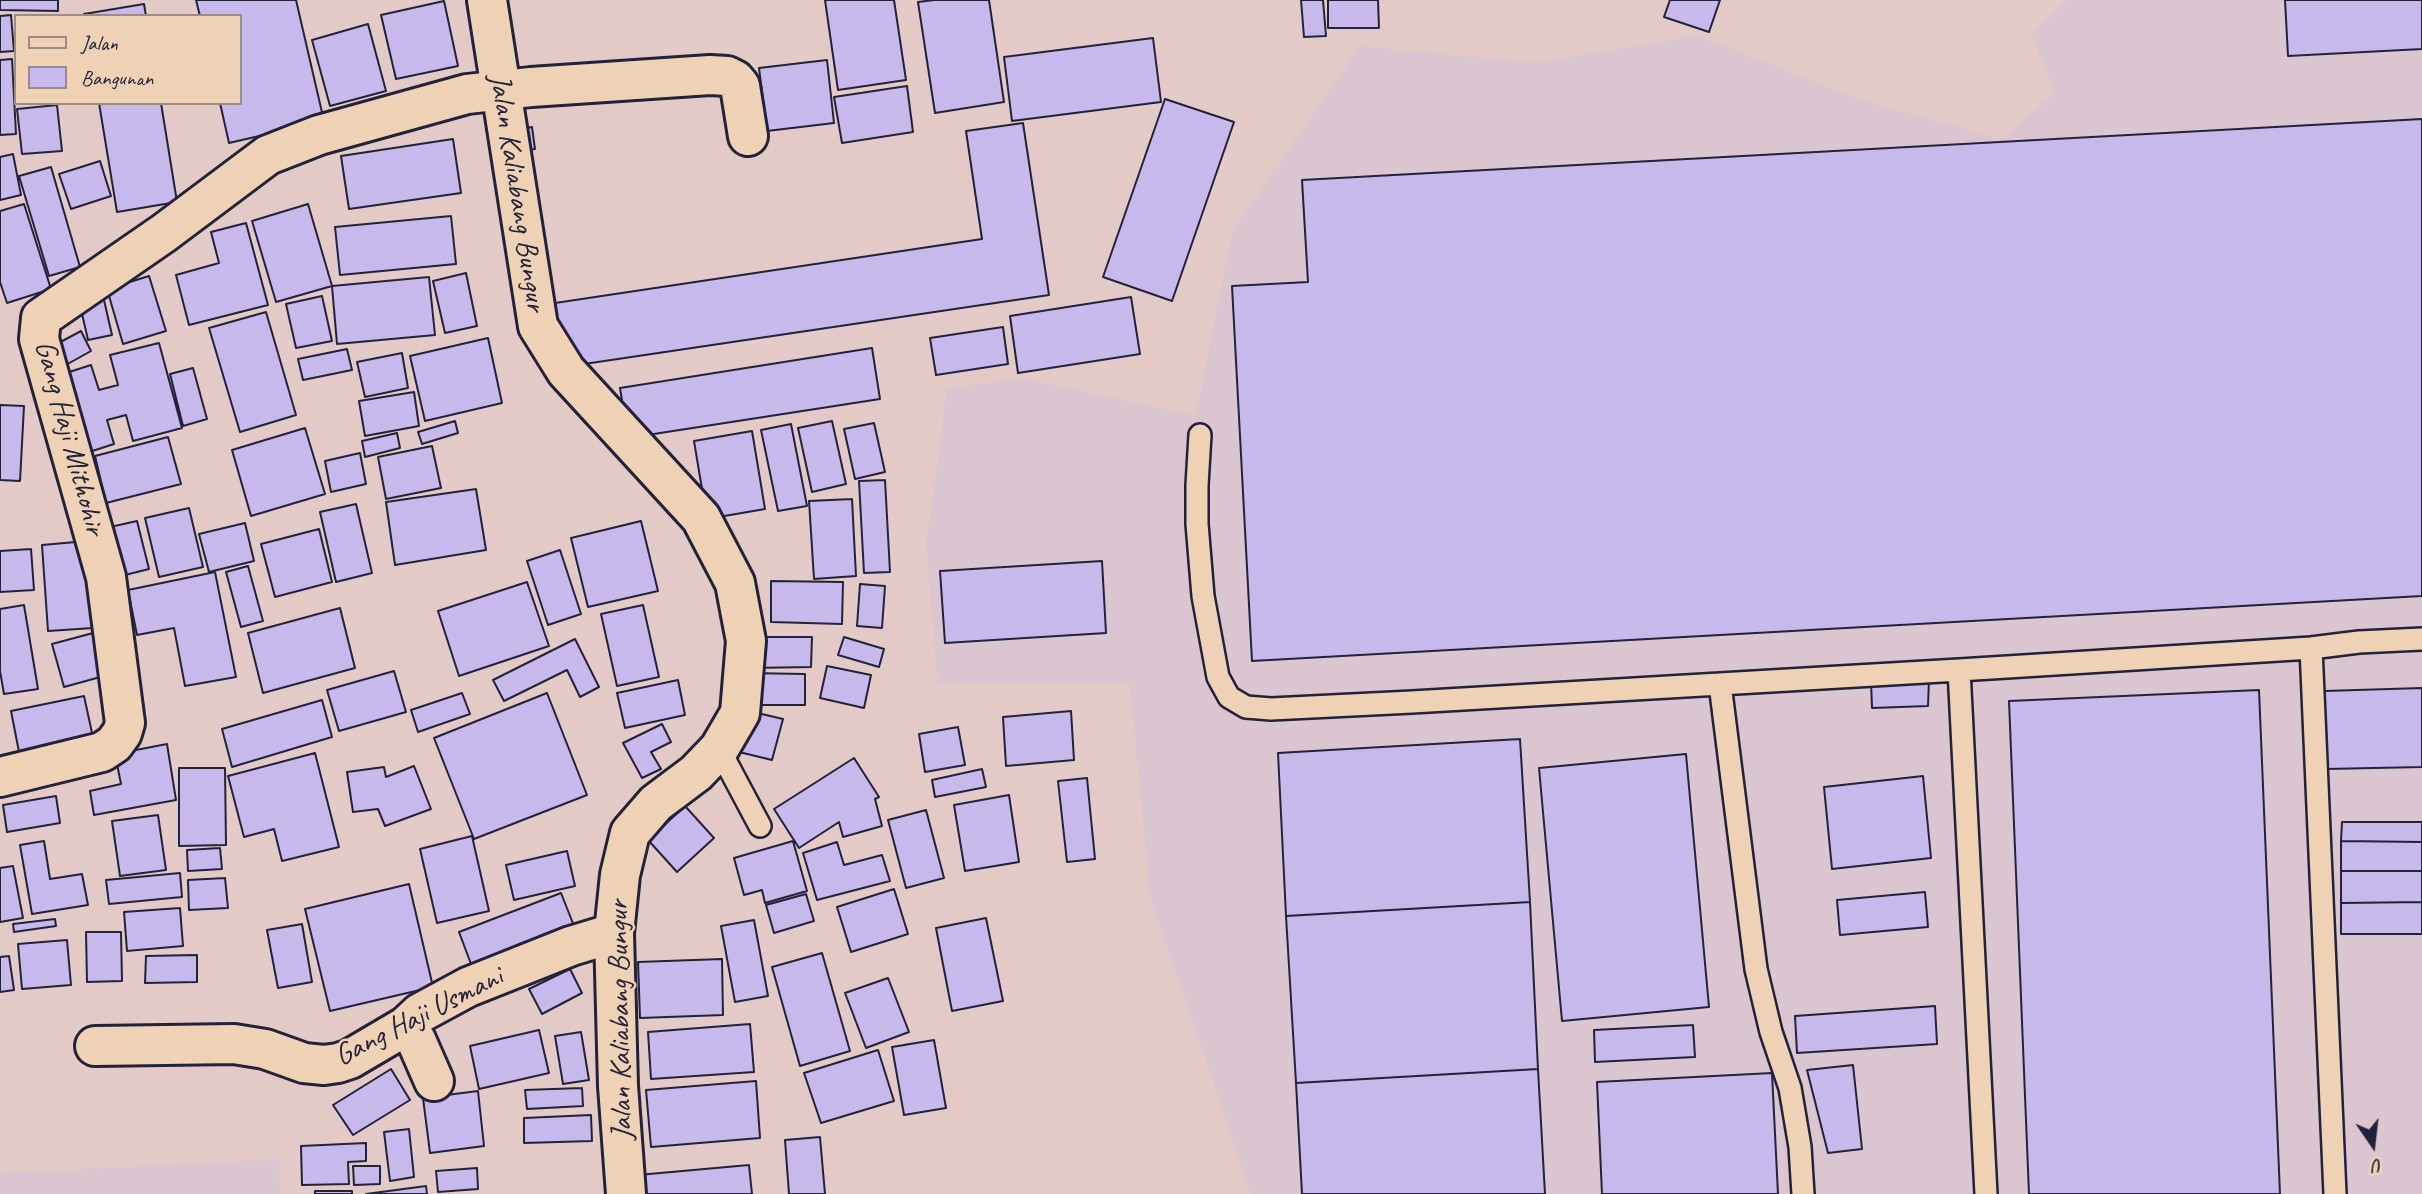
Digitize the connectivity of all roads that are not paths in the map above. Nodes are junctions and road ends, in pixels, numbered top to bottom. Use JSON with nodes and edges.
{"nodes":[{"id":1,"x":486,"y":0,"type":"edge"},
{"id":2,"x":500,"y":89,"type":"junction"},
{"id":3,"x":748,"y":136,"type":"dead end"},
{"id":4,"x":1200,"y":435,"type":"dead end"},
{"id":5,"x":2422,"y":639,"type":"edge"},
{"id":6,"x":2311,"y":648,"type":"junction"},
{"id":7,"x":1959,"y":670,"type":"junction"},
{"id":8,"x":1720,"y":684,"type":"junction"},
{"id":9,"x":719,"y":749,"type":"junction"},
{"id":10,"x":0,"y":777,"type":"edge"},
{"id":11,"x":760,"y":826,"type":"dead end"},
{"id":12,"x":614,"y":933,"type":"junction"},
{"id":13,"x":406,"y":1027,"type":"junction"},
{"id":14,"x":95,"y":1046,"type":"dead end"},
{"id":15,"x":435,"y":1081,"type":"dead end"},
{"id":16,"x":626,"y":1194,"type":"edge"},
{"id":17,"x":1803,"y":1194,"type":"edge"},
{"id":18,"x":1986,"y":1194,"type":"edge"},
{"id":19,"x":2335,"y":1194,"type":"edge"}],
"edges":[{"from":1,"to":2,"type":"street","name":"Jalan Kaliabang Bungur"},
{"from":2,"to":3,"type":"street","name":"Gang Haji Mithohir"},
{"from":2,"to":9,"type":"street","name":"Jalan Kaliabang Bungur"},
{"from":2,"to":10,"type":"street","name":"Gang Haji Mithohir"},
{"from":4,"to":8,"type":"lane"},
{"from":5,"to":6,"type":"lane"},
{"from":6,"to":7,"type":"lane"},
{"from":6,"to":19,"type":"lane"},
{"from":7,"to":8,"type":"lane"},
{"from":7,"to":18,"type":"lane"},
{"from":8,"to":17,"type":"lane"},
{"from":9,"to":11,"type":"lane"},
{"from":9,"to":12,"type":"street","name":"Jalan Kaliabang Bungur"},
{"from":12,"to":13,"type":"street","name":"Gang Haji Usmani"},
{"from":12,"to":16,"type":"street","name":"Jalan Kaliabang Bungur"},
{"from":13,"to":14,"type":"street","name":"Gang Haji Usmani"},
{"from":13,"to":15,"type":"street"}]}
